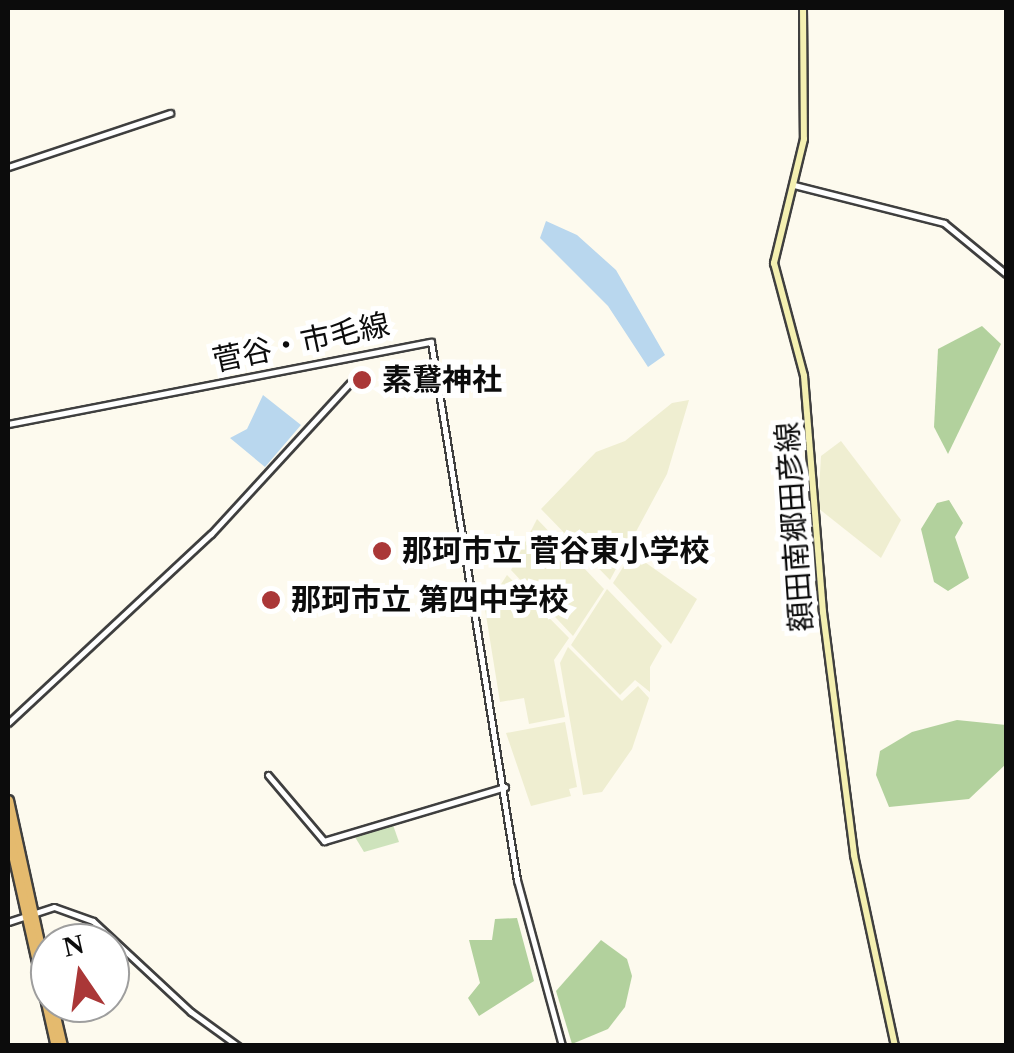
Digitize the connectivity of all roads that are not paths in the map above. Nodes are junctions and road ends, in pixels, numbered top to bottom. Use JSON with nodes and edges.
{"nodes":[{"id":1,"x":803,"y":8,"type":"edge"},
{"id":2,"x":170,"y":113,"type":"dead end"},
{"id":3,"x":8,"y":167,"type":"edge"},
{"id":4,"x":794,"y":184,"type":"junction"},
{"id":5,"x":1006,"y":274,"type":"edge"},
{"id":6,"x":350,"y":383,"type":"dead end"},
{"id":7,"x":8,"y":424,"type":"edge"},
{"id":8,"x":8,"y":723,"type":"edge"},
{"id":9,"x":268,"y":776,"type":"dead end"},
{"id":10,"x":504,"y":787,"type":"junction"},
{"id":11,"x":8,"y":800,"type":"edge"},
{"id":12,"x":8,"y":832,"type":"edge"},
{"id":13,"x":29,"y":911,"type":"junction"},
{"id":14,"x":8,"y":922,"type":"edge"},
{"id":15,"x":32,"y":923,"type":"edge"},
{"id":16,"x":59,"y":1046,"type":"edge"},
{"id":17,"x":238,"y":1046,"type":"edge"},
{"id":18,"x":562,"y":1046,"type":"edge"},
{"id":19,"x":895,"y":1046,"type":"edge"}],
"edges":[{"from":1,"to":4,"type":"main road","name":"額田南郷田彦線"},
{"from":2,"to":3,"type":"street"},
{"from":4,"to":5,"type":"street"},
{"from":4,"to":19,"type":"main road","name":"額田南郷田彦線"},
{"from":6,"to":8,"type":"street"},
{"from":7,"to":10,"type":"street","name":"菅谷・市毛線"},
{"from":9,"to":10,"type":"street"},
{"from":10,"to":18,"type":"street","name":"菅谷・市毛線"},
{"from":11,"to":13,"type":"highway"},
{"from":12,"to":13,"type":"highway"},
{"from":13,"to":14,"type":"street"},
{"from":13,"to":15,"type":"highway"},
{"from":13,"to":16,"type":"highway"},
{"from":13,"to":17,"type":"street"}]}
